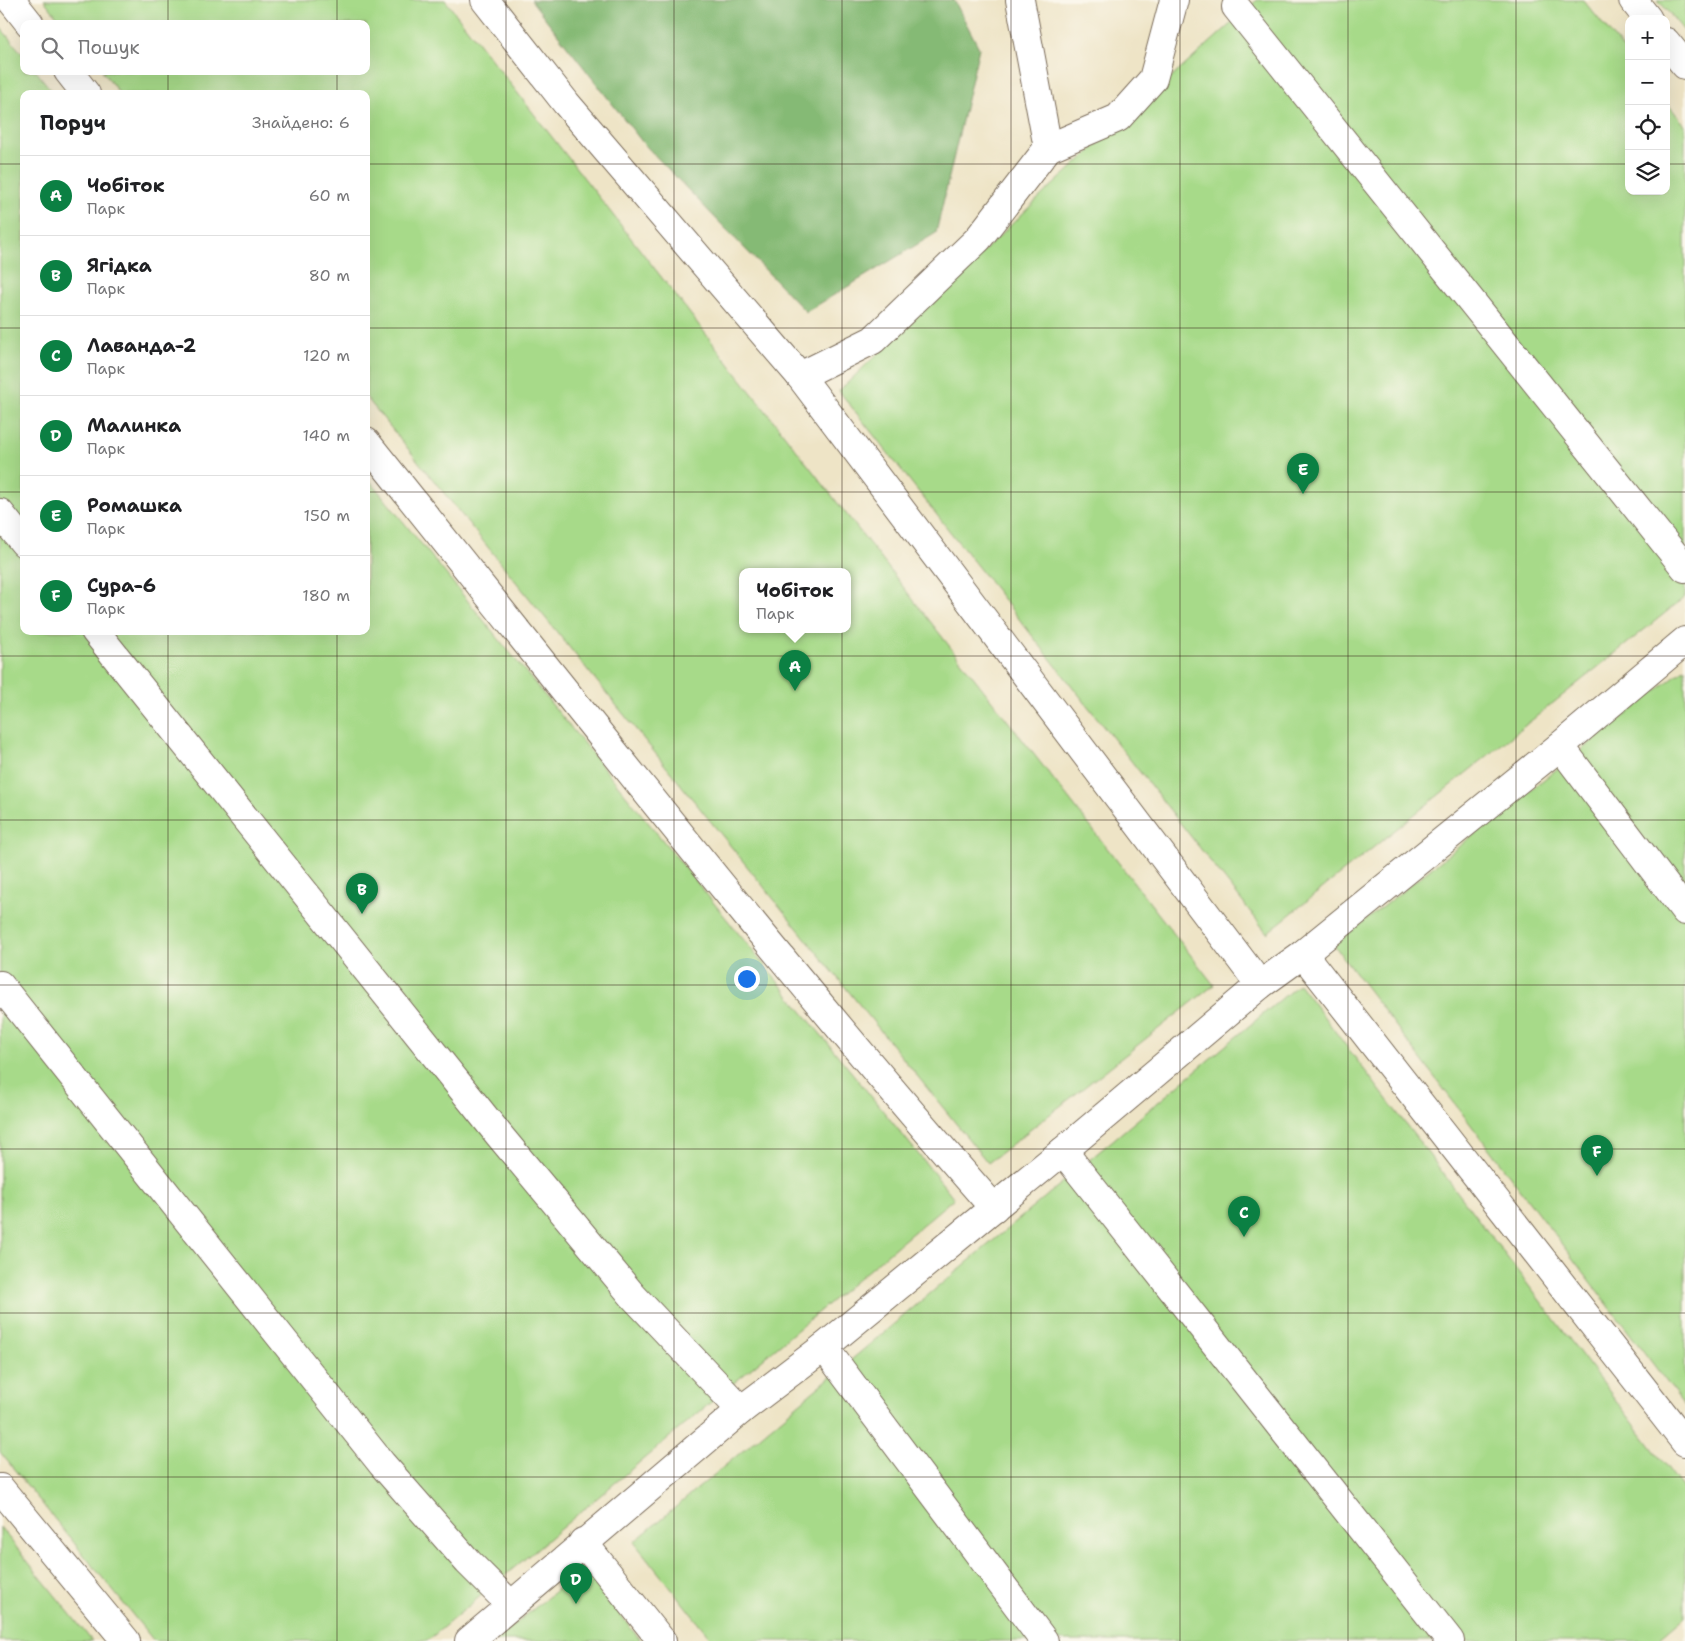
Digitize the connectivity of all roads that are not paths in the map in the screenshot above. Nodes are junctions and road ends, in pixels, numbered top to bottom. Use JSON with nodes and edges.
{"nodes":[{"id":1,"x":11,"y":0,"type":"edge"},
{"id":2,"x":486,"y":0,"type":"edge"},
{"id":3,"x":1020,"y":0,"type":"edge"},
{"id":4,"x":1174,"y":0,"type":"edge"},
{"id":5,"x":1633,"y":0,"type":"edge"},
{"id":6,"x":1236,"y":7,"type":"dead end"},
{"id":7,"x":1645,"y":15,"type":"edge"},
{"id":8,"x":27,"y":20,"type":"edge"},
{"id":9,"x":1670,"y":47,"type":"edge"},
{"id":10,"x":1685,"y":65,"type":"edge"},
{"id":11,"x":71,"y":75,"type":"edge"},
{"id":12,"x":83,"y":90,"type":"edge"},
{"id":13,"x":1048,"y":148,"type":"junction"},
{"id":14,"x":800,"y":376,"type":"junction"},
{"id":15,"x":370,"y":447,"type":"edge"},
{"id":16,"x":0,"y":513,"type":"edge"},
{"id":17,"x":20,"y":538,"type":"edge"},
{"id":18,"x":1685,"y":568,"type":"edge"},
{"id":19,"x":98,"y":635,"type":"edge"},
{"id":20,"x":1685,"y":641,"type":"edge"},
{"id":21,"x":1560,"y":746,"type":"junction"},
{"id":22,"x":1685,"y":911,"type":"edge"},
{"id":23,"x":1304,"y":954,"type":"junction"},
{"id":24,"x":0,"y":985,"type":"edge"},
{"id":25,"x":1260,"y":985,"type":"junction"},
{"id":26,"x":1063,"y":1151,"type":"junction"},
{"id":27,"x":994,"y":1208,"type":"junction"},
{"id":28,"x":824,"y":1347,"type":"junction"},
{"id":29,"x":741,"y":1410,"type":"junction"},
{"id":30,"x":1685,"y":1442,"type":"edge"},
{"id":31,"x":0,"y":1488,"type":"edge"},
{"id":32,"x":583,"y":1542,"type":"junction"},
{"id":33,"x":510,"y":1605,"type":"junction"},
{"id":34,"x":126,"y":1641,"type":"edge"},
{"id":35,"x":469,"y":1641,"type":"edge"},
{"id":36,"x":662,"y":1641,"type":"edge"},
{"id":37,"x":1044,"y":1641,"type":"edge"},
{"id":38,"x":1450,"y":1641,"type":"edge"}],
"edges":[{"from":1,"to":8,"type":"street"},
{"from":2,"to":14,"type":"street"},
{"from":3,"to":13,"type":"street"},
{"from":4,"to":13,"type":"street"},
{"from":5,"to":7,"type":"street"},
{"from":6,"to":18,"type":"street"},
{"from":9,"to":10,"type":"street"},
{"from":11,"to":12,"type":"street"},
{"from":13,"to":14,"type":"street"},
{"from":14,"to":25,"type":"street"},
{"from":15,"to":27,"type":"street"},
{"from":16,"to":17,"type":"street"},
{"from":19,"to":29,"type":"street"},
{"from":20,"to":21,"type":"street"},
{"from":21,"to":22,"type":"street"},
{"from":21,"to":23,"type":"street"},
{"from":23,"to":25,"type":"street"},
{"from":23,"to":30,"type":"street"},
{"from":24,"to":33,"type":"street"},
{"from":25,"to":26,"type":"street"},
{"from":26,"to":27,"type":"street"},
{"from":26,"to":38,"type":"street"},
{"from":27,"to":28,"type":"street"},
{"from":28,"to":29,"type":"street"},
{"from":28,"to":37,"type":"street"},
{"from":29,"to":32,"type":"street"},
{"from":31,"to":34,"type":"street"},
{"from":32,"to":33,"type":"street"},
{"from":32,"to":36,"type":"street"},
{"from":33,"to":35,"type":"street"}]}
